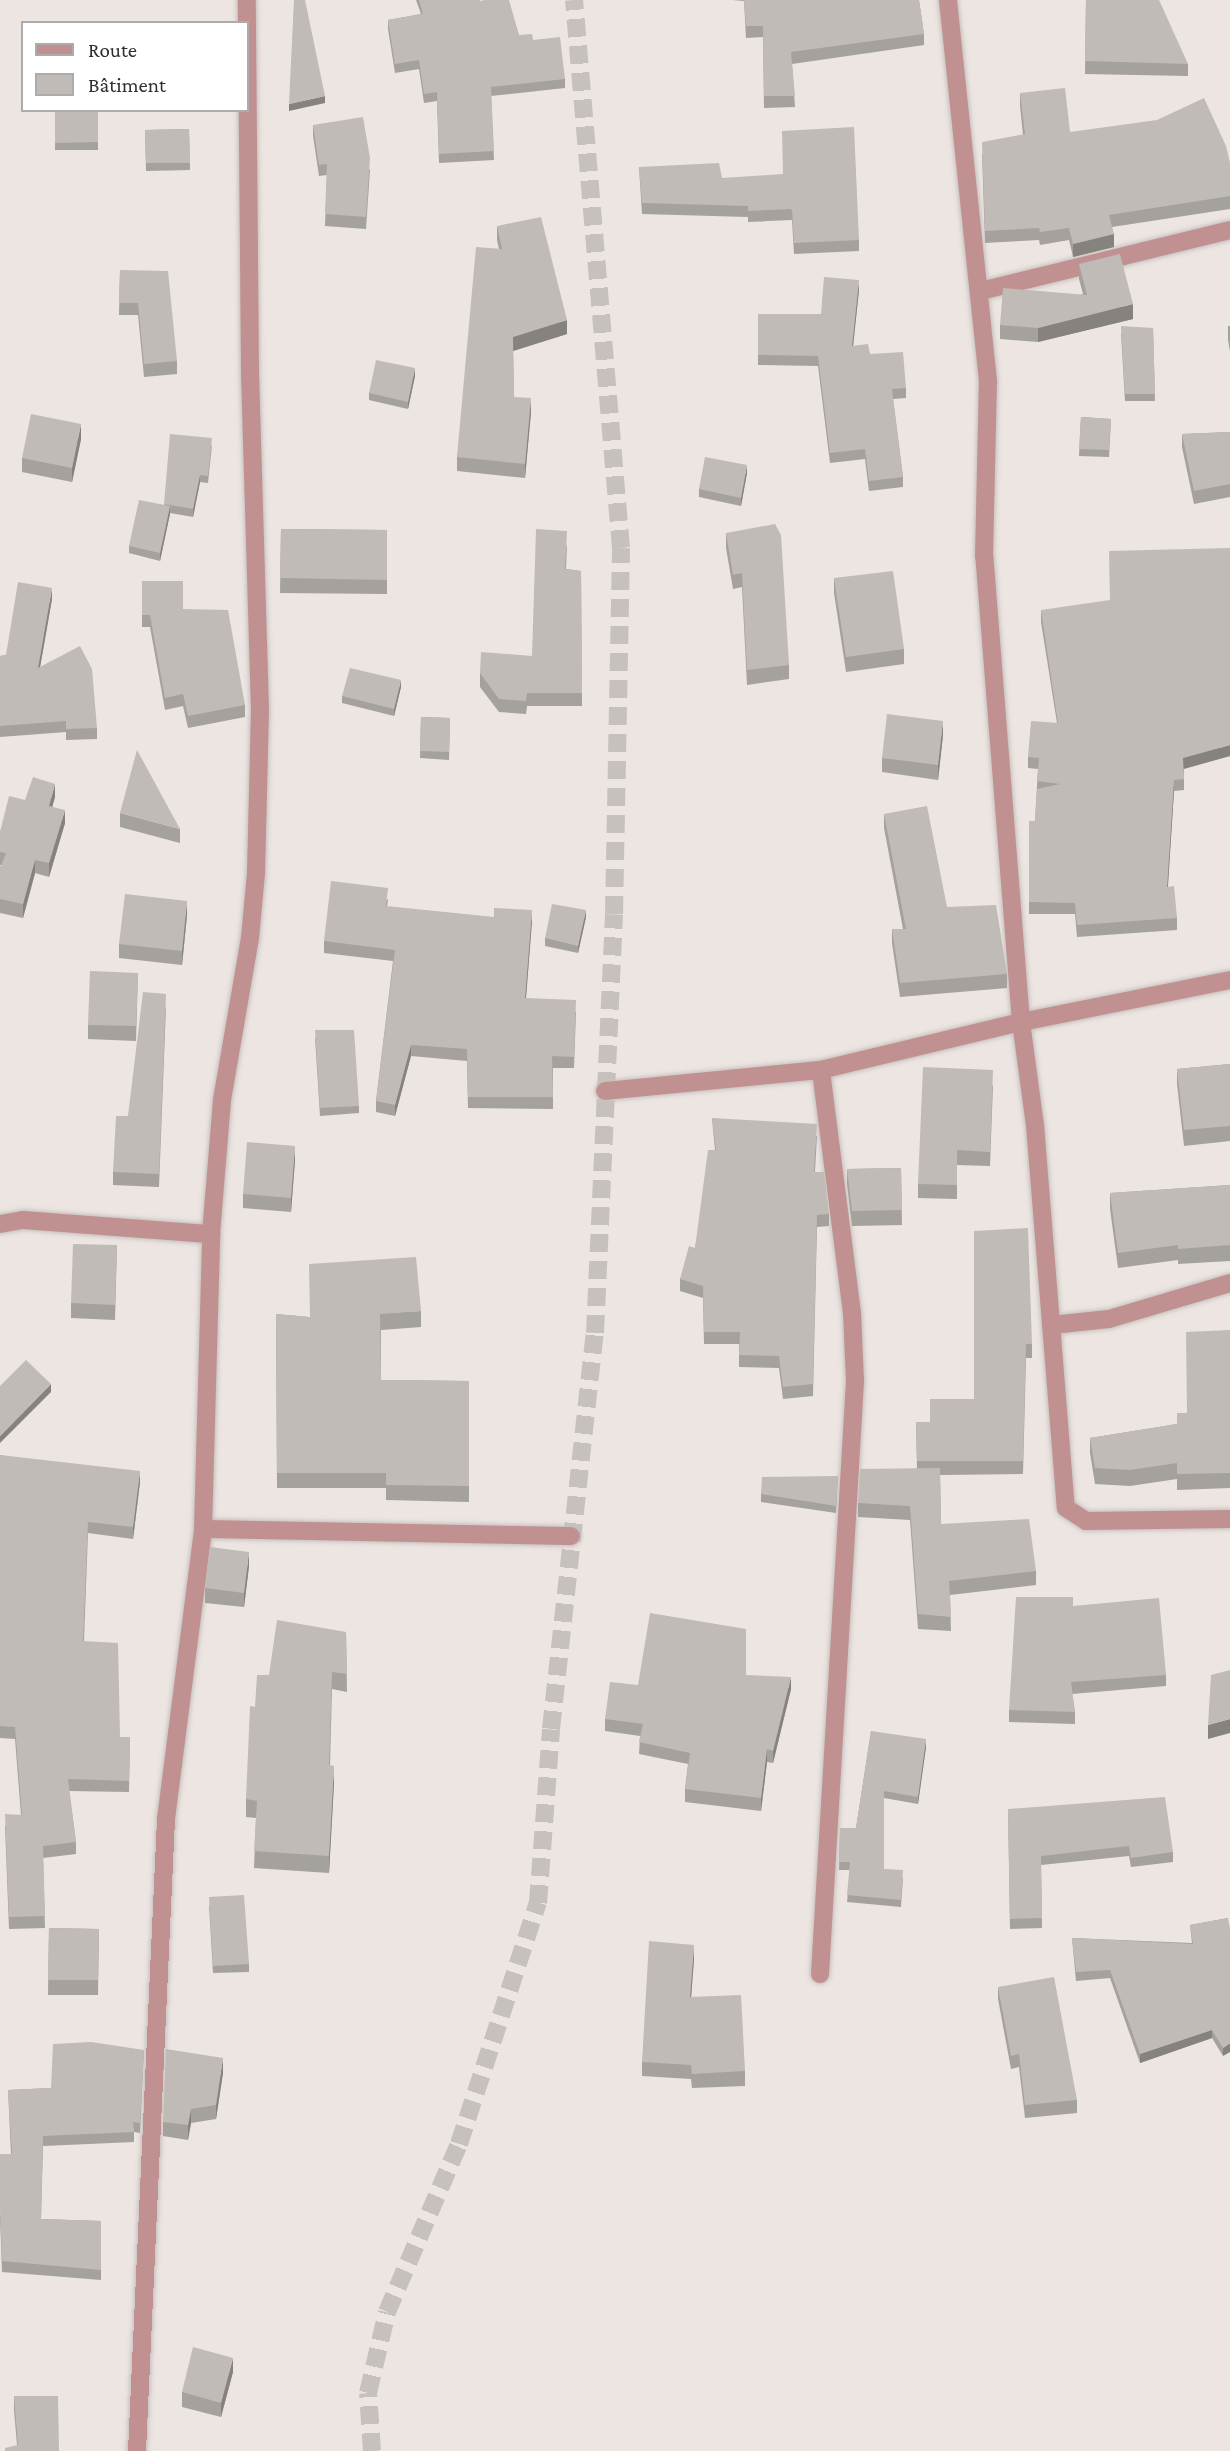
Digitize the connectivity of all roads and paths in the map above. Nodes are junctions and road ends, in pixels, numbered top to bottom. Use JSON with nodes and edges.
{"nodes":[{"id":1,"x":247,"y":0,"type":"edge"},
{"id":2,"x":948,"y":0,"type":"edge"},
{"id":3,"x":247,"y":21,"type":"edge"},
{"id":4,"x":248,"y":68,"type":"edge"},
{"id":5,"x":1230,"y":230,"type":"edge"},
{"id":6,"x":980,"y":291,"type":"junction"},
{"id":7,"x":1230,"y":980,"type":"edge"},
{"id":8,"x":1021,"y":1022,"type":"junction"},
{"id":9,"x":821,"y":1070,"type":"junction"},
{"id":10,"x":605,"y":1091,"type":"dead end"},
{"id":11,"x":0,"y":1224,"type":"edge"},
{"id":12,"x":211,"y":1234,"type":"junction"},
{"id":13,"x":1230,"y":1283,"type":"edge"},
{"id":14,"x":1052,"y":1325,"type":"junction"},
{"id":15,"x":1230,"y":1519,"type":"edge"},
{"id":16,"x":203,"y":1529,"type":"junction"},
{"id":17,"x":572,"y":1536,"type":"dead end"},
{"id":18,"x":820,"y":1974,"type":"dead end"},
{"id":19,"x":138,"y":2451,"type":"edge"}],
"edges":[{"from":1,"to":3,"type":"street"},
{"from":2,"to":6,"type":"street"},
{"from":4,"to":12,"type":"street"},
{"from":5,"to":6,"type":"street"},
{"from":6,"to":8,"type":"street"},
{"from":7,"to":8,"type":"street"},
{"from":8,"to":9,"type":"street"},
{"from":8,"to":14,"type":"street"},
{"from":9,"to":10,"type":"street"},
{"from":9,"to":18,"type":"street"},
{"from":11,"to":12,"type":"street"},
{"from":12,"to":16,"type":"street"},
{"from":13,"to":14,"type":"street"},
{"from":14,"to":15,"type":"street"},
{"from":16,"to":17,"type":"street"},
{"from":16,"to":19,"type":"street"}]}
